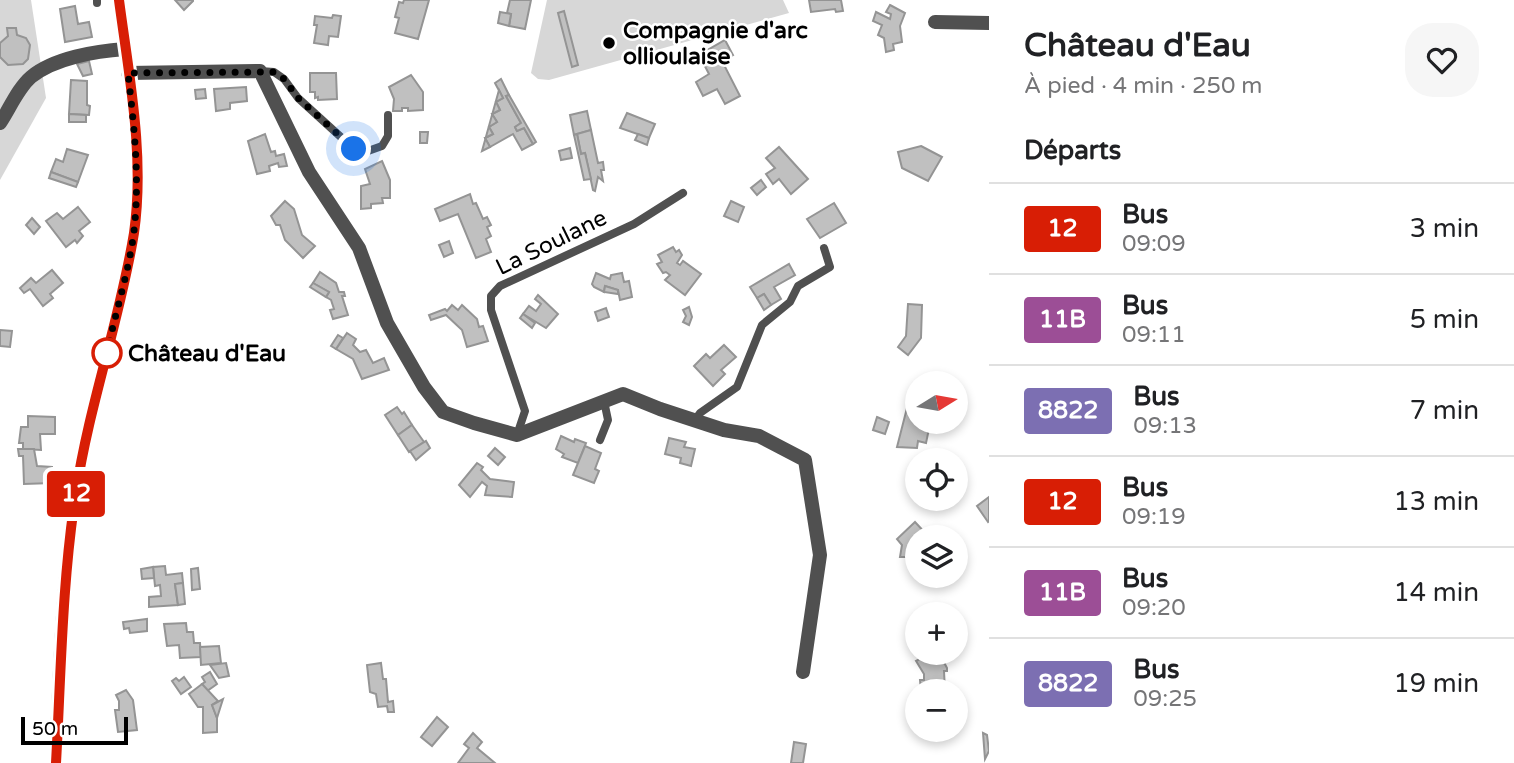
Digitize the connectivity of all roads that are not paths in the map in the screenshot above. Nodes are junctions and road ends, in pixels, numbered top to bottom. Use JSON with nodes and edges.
{"nodes":[{"id":1,"x":119,"y":0,"type":"edge"},
{"id":2,"x":935,"y":22,"type":"dead end"},
{"id":3,"x":989,"y":23,"type":"edge"},
{"id":4,"x":125,"y":50,"type":"junction"},
{"id":5,"x":260,"y":71,"type":"junction"},
{"id":6,"x":128,"y":73,"type":"junction"},
{"id":7,"x":388,"y":115,"type":"dead end"},
{"id":8,"x":0,"y":124,"type":"edge"},
{"id":9,"x":683,"y":192,"type":"dead end"},
{"id":10,"x":824,"y":248,"type":"dead end"},
{"id":11,"x":604,"y":401,"type":"junction"},
{"id":12,"x":695,"y":420,"type":"junction"},
{"id":13,"x":516,"y":435,"type":"junction"},
{"id":14,"x":600,"y":440,"type":"dead end"},
{"id":15,"x":803,"y":672,"type":"dead end"},
{"id":16,"x":56,"y":763,"type":"edge"}],
"edges":[{"from":1,"to":4,"type":"main road"},
{"from":2,"to":3,"type":"street"},
{"from":4,"to":6,"type":"main road"},
{"from":4,"to":8,"type":"street"},
{"from":5,"to":6,"type":"street"},
{"from":5,"to":7,"type":"lane"},
{"from":5,"to":13,"type":"street"},
{"from":6,"to":16,"type":"main road"},
{"from":9,"to":13,"type":"lane","name":"La Soulane"},
{"from":10,"to":12,"type":"lane"},
{"from":11,"to":12,"type":"street"},
{"from":11,"to":13,"type":"street"},
{"from":11,"to":14,"type":"lane"},
{"from":12,"to":15,"type":"street"}]}
